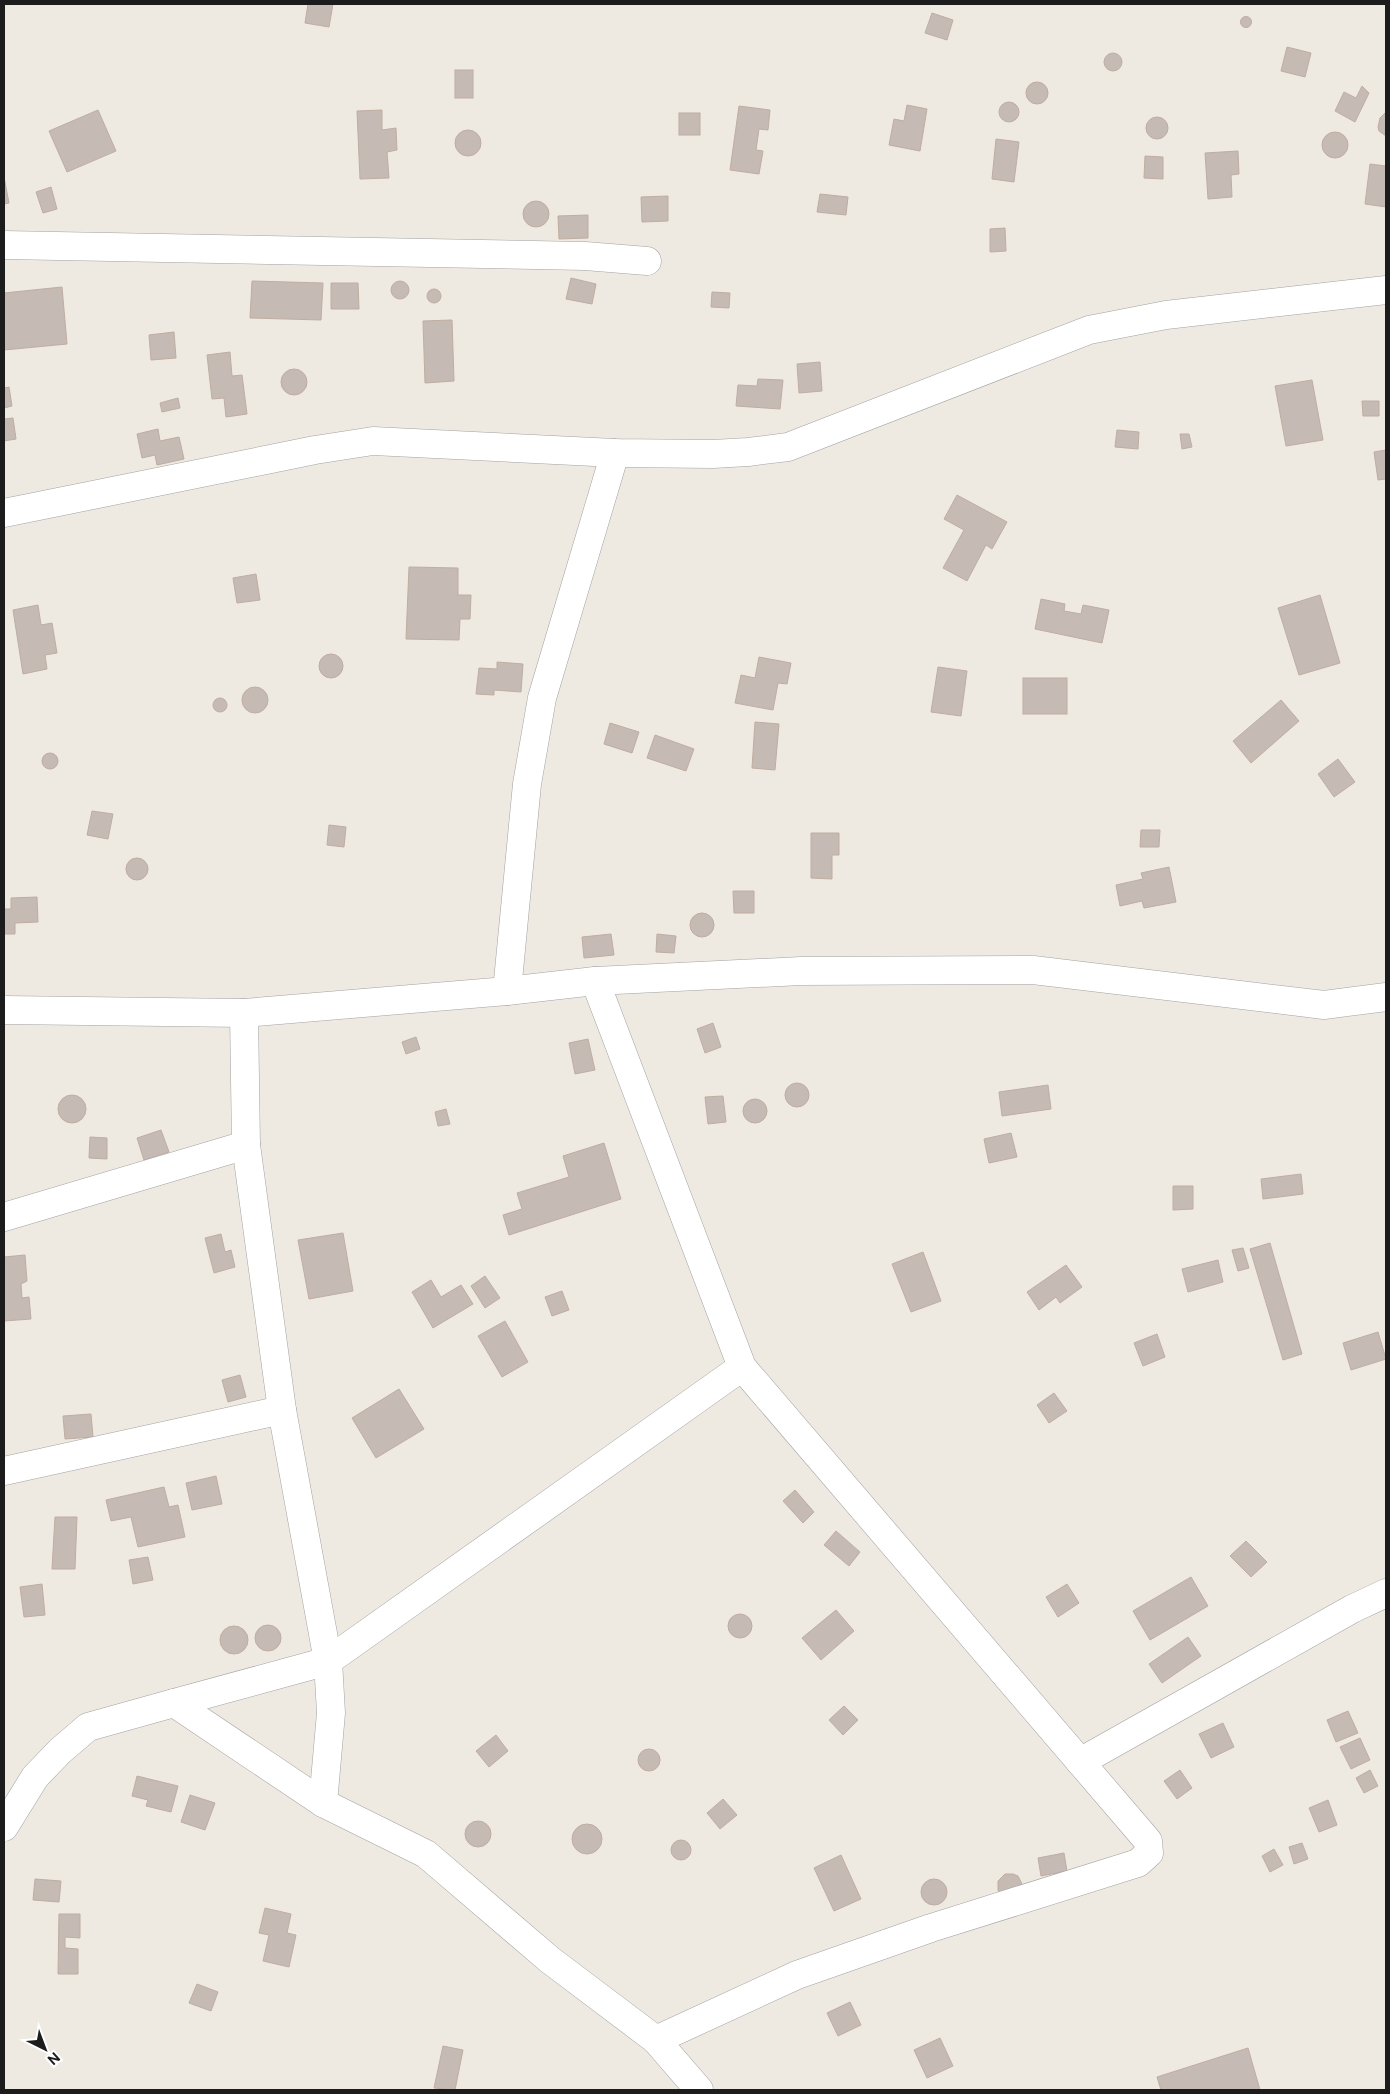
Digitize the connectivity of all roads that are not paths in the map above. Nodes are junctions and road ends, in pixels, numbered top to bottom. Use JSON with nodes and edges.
{"nodes":[{"id":1,"x":4,"y":245,"type":"edge"},
{"id":2,"x":647,"y":261,"type":"dead end"},
{"id":3,"x":1386,"y":290,"type":"edge"},
{"id":4,"x":615,"y":453,"type":"junction"},
{"id":5,"x":4,"y":513,"type":"edge"},
{"id":6,"x":595,"y":981,"type":"junction"},
{"id":7,"x":507,"y":991,"type":"junction"},
{"id":8,"x":1386,"y":997,"type":"edge"},
{"id":9,"x":4,"y":1010,"type":"edge"},
{"id":10,"x":244,"y":1013,"type":"junction"},
{"id":11,"x":246,"y":1145,"type":"junction"},
{"id":12,"x":4,"y":1217,"type":"edge"},
{"id":13,"x":742,"y":1367,"type":"junction"},
{"id":14,"x":282,"y":1410,"type":"junction"},
{"id":15,"x":4,"y":1471,"type":"edge"},
{"id":16,"x":1386,"y":1593,"type":"edge"},
{"id":17,"x":328,"y":1662,"type":"junction"},
{"id":18,"x":174,"y":1704,"type":"junction"},
{"id":19,"x":1080,"y":1762,"type":"junction"},
{"id":20,"x":323,"y":1803,"type":"junction"},
{"id":21,"x":4,"y":1827,"type":"edge"},
{"id":22,"x":656,"y":2040,"type":"junction"},
{"id":23,"x":699,"y":2090,"type":"edge"}],
"edges":[{"from":1,"to":2,"type":"street"},
{"from":3,"to":4,"type":"street"},
{"from":4,"to":5,"type":"street"},
{"from":4,"to":7,"type":"street"},
{"from":6,"to":7,"type":"street"},
{"from":6,"to":8,"type":"street"},
{"from":6,"to":13,"type":"street"},
{"from":7,"to":10,"type":"street"},
{"from":9,"to":10,"type":"street"},
{"from":10,"to":11,"type":"street"},
{"from":11,"to":12,"type":"street"},
{"from":11,"to":14,"type":"street"},
{"from":13,"to":17,"type":"street"},
{"from":13,"to":19,"type":"street"},
{"from":14,"to":15,"type":"street"},
{"from":14,"to":17,"type":"street"},
{"from":16,"to":19,"type":"street"},
{"from":17,"to":18,"type":"street"},
{"from":17,"to":20,"type":"street"},
{"from":18,"to":20,"type":"street"},
{"from":18,"to":21,"type":"street"},
{"from":19,"to":22,"type":"street"},
{"from":20,"to":22,"type":"street"},
{"from":22,"to":23,"type":"street"}]}
